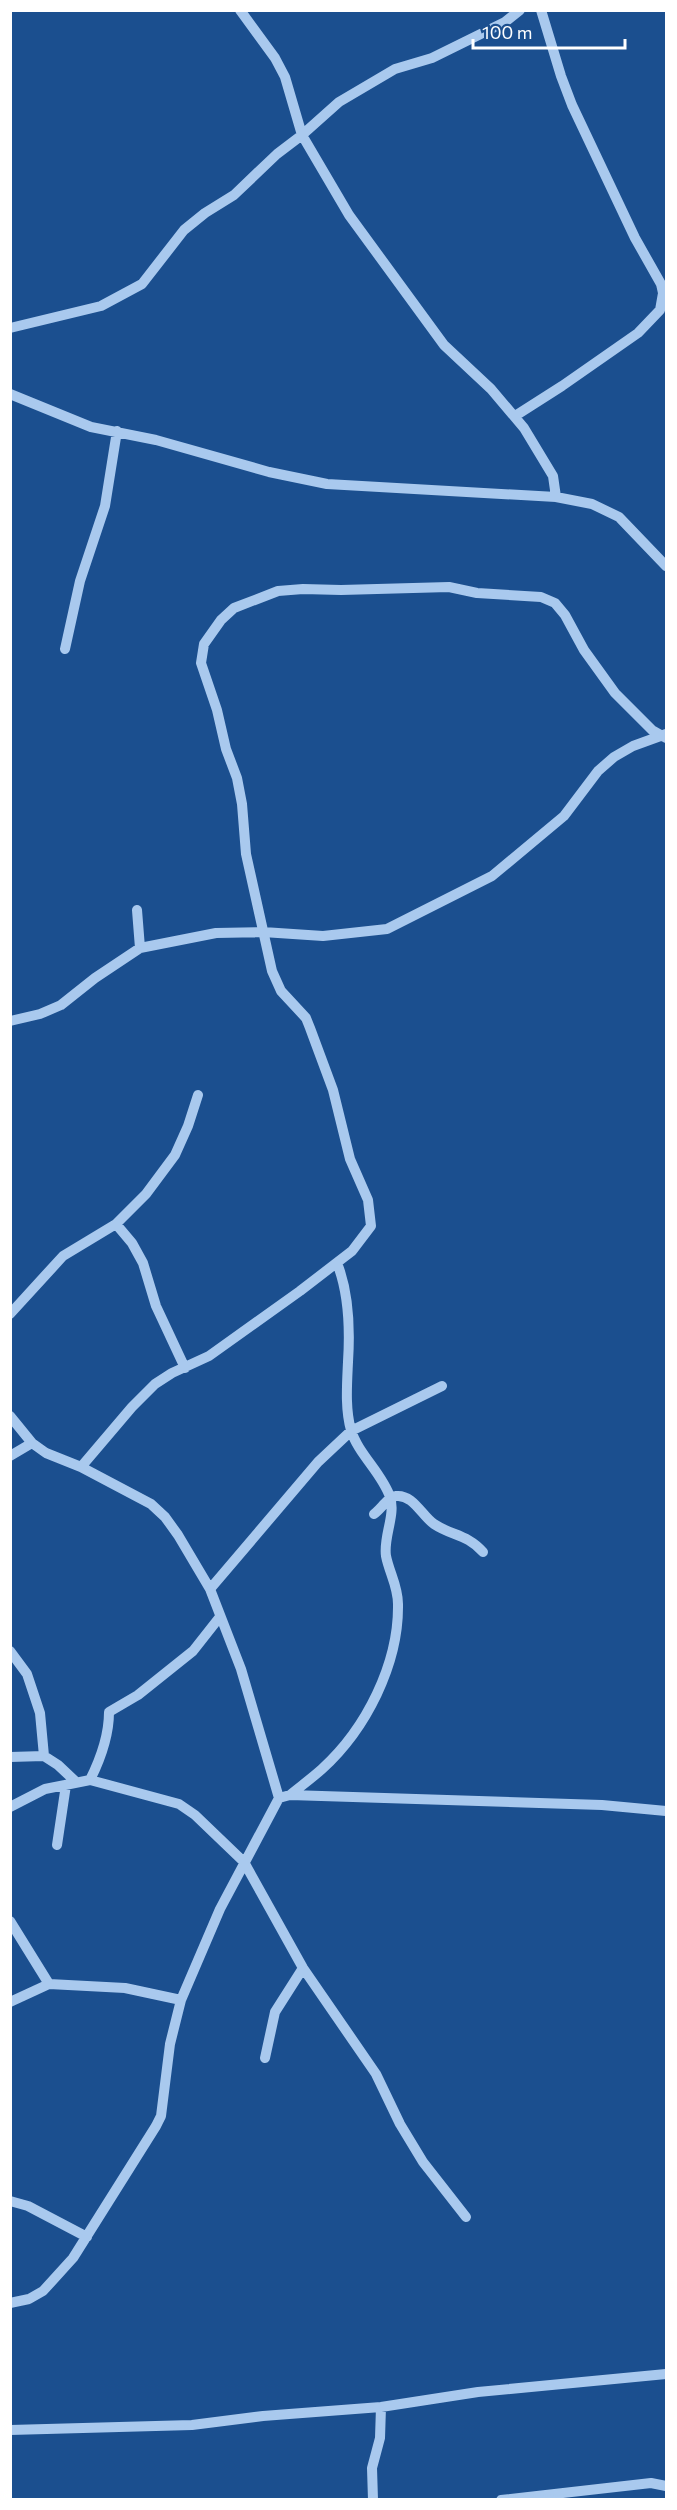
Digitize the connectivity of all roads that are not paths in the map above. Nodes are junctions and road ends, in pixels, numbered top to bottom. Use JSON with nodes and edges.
{"nodes":[{"id":1,"x":240,"y":10,"type":"edge"},
{"id":2,"x":251,"y":10,"type":"edge"},
{"id":3,"x":520,"y":10,"type":"edge"},
{"id":4,"x":541,"y":10,"type":"edge"},
{"id":5,"x":251,"y":23,"type":"junction"},
{"id":6,"x":303,"y":135,"type":"junction"},
{"id":7,"x":10,"y":328,"type":"edge"},
{"id":8,"x":10,"y":394,"type":"edge"},
{"id":9,"x":515,"y":416,"type":"junction"},
{"id":10,"x":117,"y":431,"type":"junction"},
{"id":11,"x":556,"y":497,"type":"junction"},
{"id":12,"x":666,"y":566,"type":"edge"},
{"id":13,"x":65,"y":649,"type":"dead end"},
{"id":14,"x":665,"y":736,"type":"edge"},
{"id":15,"x":136,"y":910,"type":"dead end"},
{"id":16,"x":263,"y":932,"type":"junction"},
{"id":17,"x":140,"y":948,"type":"junction"},
{"id":18,"x":10,"y":1022,"type":"edge"},
{"id":19,"x":198,"y":1095,"type":"dead end"},
{"id":20,"x":116,"y":1224,"type":"junction"},
{"id":21,"x":337,"y":1263,"type":"junction"},
{"id":22,"x":10,"y":1314,"type":"edge"},
{"id":23,"x":185,"y":1368,"type":"junction"},
{"id":24,"x":442,"y":1386,"type":"dead end"},
{"id":25,"x":10,"y":1416,"type":"edge"},
{"id":26,"x":351,"y":1431,"type":"junction"},
{"id":27,"x":32,"y":1443,"type":"junction"},
{"id":28,"x":10,"y":1456,"type":"edge"},
{"id":29,"x":81,"y":1467,"type":"junction"},
{"id":30,"x":390,"y":1498,"type":"junction"},
{"id":31,"x":374,"y":1514,"type":"dead end"},
{"id":32,"x":483,"y":1552,"type":"dead end"},
{"id":33,"x":210,"y":1589,"type":"junction"},
{"id":34,"x":219,"y":1618,"type":"junction"},
{"id":35,"x":10,"y":1652,"type":"edge"},
{"id":36,"x":44,"y":1756,"type":"junction"},
{"id":37,"x":10,"y":1757,"type":"edge"},
{"id":38,"x":90,"y":1780,"type":"junction"},
{"id":39,"x":71,"y":1784,"type":"junction"},
{"id":40,"x":285,"y":1796,"type":"junction"},
{"id":41,"x":10,"y":1807,"type":"edge"},
{"id":42,"x":666,"y":1811,"type":"edge"},
{"id":43,"x":57,"y":1845,"type":"dead end"},
{"id":44,"x":244,"y":1862,"type":"junction"},
{"id":45,"x":10,"y":1921,"type":"edge"},
{"id":46,"x":303,"y":1968,"type":"junction"},
{"id":47,"x":49,"y":1984,"type":"junction"},
{"id":48,"x":181,"y":2000,"type":"junction"},
{"id":49,"x":10,"y":2002,"type":"edge"},
{"id":50,"x":265,"y":2058,"type":"dead end"},
{"id":51,"x":10,"y":2200,"type":"edge"},
{"id":52,"x":466,"y":2217,"type":"dead end"},
{"id":53,"x":87,"y":2237,"type":"junction"},
{"id":54,"x":10,"y":2303,"type":"edge"},
{"id":55,"x":666,"y":2374,"type":"edge"},
{"id":56,"x":381,"y":2407,"type":"junction"},
{"id":57,"x":10,"y":2430,"type":"edge"},
{"id":58,"x":666,"y":2486,"type":"edge"},
{"id":59,"x":373,"y":2499,"type":"edge"},
{"id":60,"x":501,"y":2499,"type":"edge"}],
"edges":[{"from":1,"to":5,"type":"street"},
{"from":2,"to":5,"type":"street"},
{"from":3,"to":6,"type":"street"},
{"from":4,"to":9,"type":"street"},
{"from":5,"to":6,"type":"street"},
{"from":6,"to":7,"type":"street"},
{"from":6,"to":9,"type":"street"},
{"from":8,"to":10,"type":"street"},
{"from":9,"to":11,"type":"street"},
{"from":10,"to":11,"type":"street"},
{"from":10,"to":13,"type":"street"},
{"from":11,"to":12,"type":"street"},
{"from":14,"to":16,"type":"street"},
{"from":14,"to":16,"type":"street"},
{"from":15,"to":17,"type":"street"},
{"from":16,"to":17,"type":"street"},
{"from":16,"to":21,"type":"street"},
{"from":17,"to":18,"type":"street"},
{"from":19,"to":20,"type":"street"},
{"from":20,"to":22,"type":"street"},
{"from":20,"to":23,"type":"street"},
{"from":21,"to":23,"type":"street"},
{"from":21,"to":26,"type":"street"},
{"from":23,"to":29,"type":"street"},
{"from":24,"to":26,"type":"street"},
{"from":25,"to":27,"type":"street"},
{"from":26,"to":30,"type":"street"},
{"from":26,"to":33,"type":"street"},
{"from":27,"to":28,"type":"street"},
{"from":27,"to":29,"type":"street"},
{"from":29,"to":33,"type":"street"},
{"from":30,"to":31,"type":"street"},
{"from":30,"to":32,"type":"street"},
{"from":30,"to":40,"type":"street"},
{"from":33,"to":34,"type":"street"},
{"from":34,"to":38,"type":"street"},
{"from":34,"to":40,"type":"street"},
{"from":35,"to":36,"type":"street"},
{"from":36,"to":37,"type":"street"},
{"from":36,"to":39,"type":"street"},
{"from":38,"to":39,"type":"street"},
{"from":38,"to":44,"type":"street"},
{"from":39,"to":41,"type":"street"},
{"from":39,"to":43,"type":"street"},
{"from":40,"to":42,"type":"street"},
{"from":40,"to":44,"type":"street"},
{"from":44,"to":46,"type":"street"},
{"from":44,"to":48,"type":"street"},
{"from":45,"to":47,"type":"street"},
{"from":46,"to":50,"type":"street"},
{"from":46,"to":52,"type":"street"},
{"from":47,"to":48,"type":"street"},
{"from":47,"to":49,"type":"street"},
{"from":48,"to":53,"type":"street"},
{"from":51,"to":53,"type":"street"},
{"from":53,"to":54,"type":"street"},
{"from":55,"to":56,"type":"street"},
{"from":56,"to":57,"type":"street"},
{"from":56,"to":59,"type":"street"},
{"from":58,"to":60,"type":"street"}]}
